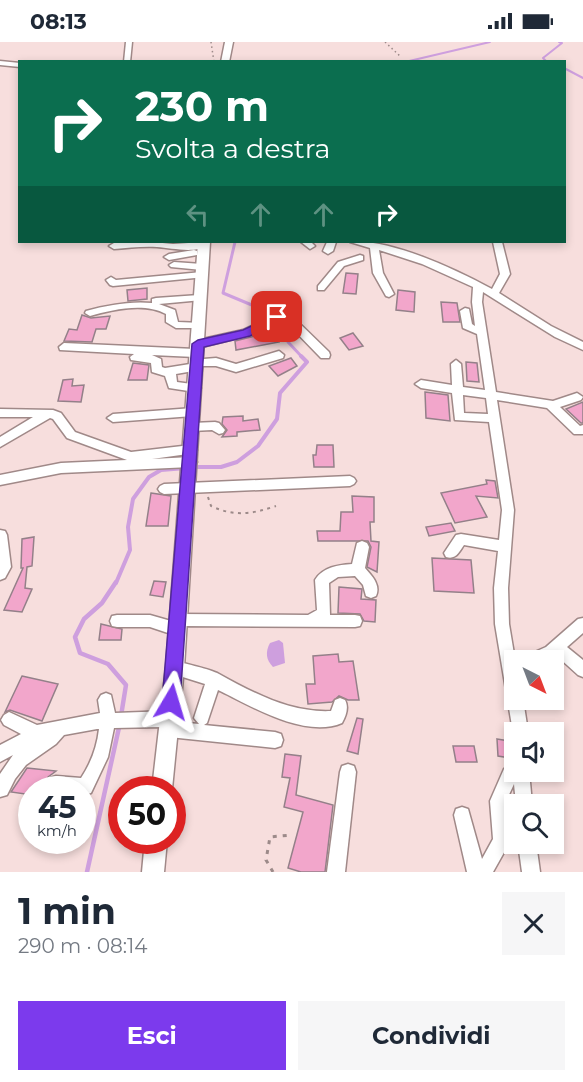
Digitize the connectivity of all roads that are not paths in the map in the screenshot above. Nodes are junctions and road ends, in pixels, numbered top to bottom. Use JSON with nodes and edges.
{"nodes":[{"id":1,"x":129,"y":42,"type":"edge"},
{"id":2,"x":229,"y":42,"type":"edge"},
{"id":3,"x":126,"y":60,"type":"edge"},
{"id":4,"x":225,"y":60,"type":"edge"},
{"id":5,"x":0,"y":63,"type":"edge"},
{"id":6,"x":18,"y":65,"type":"edge"},
{"id":7,"x":358,"y":243,"type":"edge"},
{"id":8,"x":362,"y":243,"type":"edge"},
{"id":9,"x":498,"y":243,"type":"edge"},
{"id":10,"x":114,"y":246,"type":"dead end"},
{"id":11,"x":204,"y":246,"type":"edge"},
{"id":12,"x":374,"y":246,"type":"junction"},
{"id":13,"x":202,"y":271,"type":"junction"},
{"id":14,"x":111,"y":280,"type":"dead end"},
{"id":15,"x":478,"y":285,"type":"junction"},
{"id":16,"x":321,"y":288,"type":"dead end"},
{"id":17,"x":389,"y":294,"type":"dead end"},
{"id":18,"x":494,"y":294,"type":"junction"},
{"id":19,"x":199,"y":298,"type":"junction"},
{"id":20,"x":136,"y":302,"type":"dead end"},
{"id":21,"x":465,"y":311,"type":"dead end"},
{"id":22,"x":90,"y":313,"type":"dead end"},
{"id":23,"x":198,"y":325,"type":"junction"},
{"id":24,"x":482,"y":332,"type":"junction"},
{"id":25,"x":583,"y":346,"type":"edge"},
{"id":26,"x":64,"y":347,"type":"dead end"},
{"id":27,"x":325,"y":355,"type":"dead end"},
{"id":28,"x":279,"y":356,"type":"dead end"},
{"id":29,"x":134,"y":357,"type":"dead end"},
{"id":30,"x":196,"y":357,"type":"junction"},
{"id":31,"x":456,"y":364,"type":"dead end"},
{"id":32,"x":171,"y":371,"type":"junction"},
{"id":33,"x":421,"y":384,"type":"dead end"},
{"id":34,"x":195,"y":388,"type":"junction"},
{"id":35,"x":456,"y":388,"type":"junction"},
{"id":36,"x":492,"y":397,"type":"junction"},
{"id":37,"x":578,"y":397,"type":"dead end"},
{"id":38,"x":551,"y":405,"type":"junction"},
{"id":39,"x":193,"y":412,"type":"junction"},
{"id":40,"x":0,"y":413,"type":"edge"},
{"id":41,"x":46,"y":414,"type":"junction"},
{"id":42,"x":113,"y":418,"type":"dead end"},
{"id":43,"x":495,"y":418,"type":"junction"},
{"id":44,"x":192,"y":427,"type":"junction"},
{"id":45,"x":583,"y":429,"type":"edge"},
{"id":46,"x":219,"y":430,"type":"dead end"},
{"id":47,"x":0,"y":443,"type":"edge"},
{"id":48,"x":192,"y":471,"type":"junction"},
{"id":49,"x":0,"y":480,"type":"edge"},
{"id":50,"x":350,"y":481,"type":"dead end"},
{"id":51,"x":164,"y":489,"type":"dead end"},
{"id":52,"x":0,"y":535,"type":"edge"},
{"id":53,"x":504,"y":546,"type":"junction"},
{"id":54,"x":362,"y":547,"type":"dead end"},
{"id":55,"x":451,"y":553,"type":"dead end"},
{"id":56,"x":358,"y":570,"type":"junction"},
{"id":57,"x":0,"y":574,"type":"edge"},
{"id":58,"x":371,"y":592,"type":"dead end"},
{"id":59,"x":117,"y":621,"type":"dead end"},
{"id":60,"x":310,"y":621,"type":"junction"},
{"id":61,"x":355,"y":621,"type":"dead end"},
{"id":62,"x":583,"y":624,"type":"edge"},
{"id":63,"x":178,"y":625,"type":"junction"},
{"id":64,"x":557,"y":647,"type":"junction"},
{"id":65,"x":508,"y":650,"type":"edge"},
{"id":66,"x":551,"y":650,"type":"edge"},
{"id":67,"x":175,"y":668,"type":"junction"},
{"id":68,"x":583,"y":670,"type":"edge"},
{"id":69,"x":214,"y":679,"type":"junction"},
{"id":70,"x":106,"y":700,"type":"dead end"},
{"id":71,"x":340,"y":705,"type":"dead end"},
{"id":72,"x":202,"y":718,"type":"dead end"},
{"id":73,"x":9,"y":720,"type":"dead end"},
{"id":74,"x":109,"y":721,"type":"junction"},
{"id":75,"x":169,"y":724,"type":"junction"},
{"id":76,"x":60,"y":728,"type":"junction"},
{"id":77,"x":37,"y":733,"type":"junction"},
{"id":78,"x":275,"y":740,"type":"dead end"},
{"id":79,"x":0,"y":754,"type":"edge"},
{"id":80,"x":348,"y":772,"type":"dead end"},
{"id":81,"x":93,"y":776,"type":"edge"},
{"id":82,"x":163,"y":776,"type":"edge"},
{"id":83,"x":507,"y":782,"type":"edge"},
{"id":84,"x":1,"y":789,"type":"edge"},
{"id":85,"x":462,"y":815,"type":"dead end"},
{"id":86,"x":155,"y":854,"type":"edge"},
{"id":87,"x":529,"y":854,"type":"edge"},
{"id":88,"x":153,"y":872,"type":"edge"},
{"id":89,"x":336,"y":872,"type":"edge"},
{"id":90,"x":478,"y":872,"type":"edge"},
{"id":91,"x":531,"y":872,"type":"edge"}],
"edges":[{"from":1,"to":3,"type":"street"},
{"from":2,"to":4,"type":"main road"},
{"from":5,"to":6,"type":"street"},
{"from":7,"to":16,"type":"street"},
{"from":8,"to":12,"type":"street"},
{"from":9,"to":18,"type":"street"},
{"from":10,"to":11,"type":"street"},
{"from":11,"to":13,"type":"main road"},
{"from":11,"to":13,"type":"street"},
{"from":12,"to":15,"type":"street"},
{"from":12,"to":17,"type":"street"},
{"from":13,"to":14,"type":"street"},
{"from":13,"to":19,"type":"main road"},
{"from":15,"to":18,"type":"street"},
{"from":15,"to":24,"type":"street"},
{"from":18,"to":25,"type":"street"},
{"from":19,"to":20,"type":"street"},
{"from":19,"to":23,"type":"main road"},
{"from":21,"to":24,"type":"street"},
{"from":22,"to":23,"type":"street"},
{"from":23,"to":30,"type":"main road"},
{"from":24,"to":36,"type":"street"},
{"from":26,"to":30,"type":"street"},
{"from":27,"to":30,"type":"street"},
{"from":28,"to":30,"type":"street"},
{"from":29,"to":32,"type":"street"},
{"from":30,"to":32,"type":"street"},
{"from":30,"to":34,"type":"main road"},
{"from":31,"to":35,"type":"street"},
{"from":32,"to":34,"type":"street"},
{"from":33,"to":35,"type":"street"},
{"from":34,"to":39,"type":"main road"},
{"from":35,"to":36,"type":"street"},
{"from":35,"to":43,"type":"street"},
{"from":36,"to":38,"type":"street"},
{"from":36,"to":43,"type":"street"},
{"from":37,"to":38,"type":"street"},
{"from":38,"to":45,"type":"street"},
{"from":39,"to":42,"type":"street"},
{"from":39,"to":44,"type":"main road"},
{"from":40,"to":41,"type":"street"},
{"from":41,"to":47,"type":"street"},
{"from":41,"to":48,"type":"street"},
{"from":43,"to":53,"type":"street"},
{"from":44,"to":46,"type":"street"},
{"from":44,"to":48,"type":"main road"},
{"from":48,"to":49,"type":"street"},
{"from":48,"to":50,"type":"street"},
{"from":48,"to":51,"type":"street"},
{"from":48,"to":63,"type":"main road"},
{"from":52,"to":57,"type":"street"},
{"from":53,"to":55,"type":"street"},
{"from":53,"to":65,"type":"street"},
{"from":54,"to":56,"type":"street"},
{"from":56,"to":58,"type":"street"},
{"from":56,"to":60,"type":"street"},
{"from":59,"to":63,"type":"street"},
{"from":60,"to":61,"type":"street"},
{"from":60,"to":63,"type":"street"},
{"from":62,"to":64,"type":"street"},
{"from":63,"to":67,"type":"main road"},
{"from":64,"to":66,"type":"street"},
{"from":64,"to":68,"type":"street"},
{"from":67,"to":69,"type":"street"},
{"from":67,"to":75,"type":"main road"},
{"from":69,"to":71,"type":"street"},
{"from":69,"to":72,"type":"street"},
{"from":70,"to":74,"type":"street"},
{"from":73,"to":77,"type":"street"},
{"from":74,"to":75,"type":"street"},
{"from":74,"to":76,"type":"street"},
{"from":74,"to":81,"type":"street"},
{"from":75,"to":78,"type":"street"},
{"from":75,"to":82,"type":"main road"},
{"from":76,"to":77,"type":"street"},
{"from":76,"to":84,"type":"street"},
{"from":77,"to":79,"type":"street"},
{"from":80,"to":89,"type":"street"},
{"from":83,"to":90,"type":"street"},
{"from":85,"to":90,"type":"street"},
{"from":86,"to":88,"type":"main road"},
{"from":87,"to":91,"type":"street"}]}
